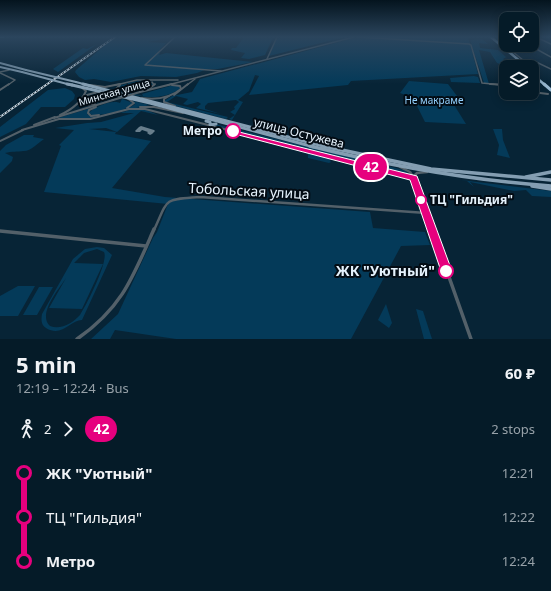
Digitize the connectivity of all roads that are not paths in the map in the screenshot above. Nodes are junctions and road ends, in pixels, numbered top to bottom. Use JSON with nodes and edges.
{"nodes":[{"id":1,"x":157,"y":53,"type":"edge"},
{"id":2,"x":270,"y":53,"type":"edge"},
{"id":3,"x":291,"y":53,"type":"edge"},
{"id":4,"x":473,"y":53,"type":"edge"},
{"id":5,"x":507,"y":53,"type":"edge"},
{"id":6,"x":510,"y":53,"type":"edge"},
{"id":7,"x":513,"y":53,"type":"edge"},
{"id":8,"x":267,"y":59,"type":"junction"},
{"id":9,"x":516,"y":60,"type":"edge"},
{"id":10,"x":519,"y":60,"type":"edge"},
{"id":11,"x":0,"y":68,"type":"edge"},
{"id":12,"x":551,"y":69,"type":"edge"},
{"id":13,"x":213,"y":70,"type":"junction"},
{"id":14,"x":223,"y":70,"type":"junction"},
{"id":15,"x":22,"y":72,"type":"junction"},
{"id":16,"x":212,"y":73,"type":"junction"},
{"id":17,"x":208,"y":74,"type":"junction"},
{"id":18,"x":539,"y":78,"type":"edge"},
{"id":19,"x":539,"y":79,"type":"edge"},
{"id":20,"x":76,"y":82,"type":"junction"},
{"id":21,"x":499,"y":84,"type":"edge"},
{"id":22,"x":72,"y":85,"type":"junction"},
{"id":23,"x":551,"y":87,"type":"edge"},
{"id":24,"x":0,"y":90,"type":"edge"},
{"id":25,"x":551,"y":90,"type":"edge"},
{"id":26,"x":140,"y":92,"type":"junction"},
{"id":27,"x":539,"y":93,"type":"edge"},
{"id":28,"x":125,"y":94,"type":"junction"},
{"id":29,"x":548,"y":94,"type":"dead end"},
{"id":30,"x":117,"y":96,"type":"junction"},
{"id":31,"x":134,"y":96,"type":"junction"},
{"id":32,"x":127,"y":98,"type":"junction"},
{"id":33,"x":113,"y":100,"type":"junction"},
{"id":34,"x":129,"y":109,"type":"junction"},
{"id":35,"x":192,"y":112,"type":"junction"},
{"id":36,"x":183,"y":113,"type":"junction"},
{"id":37,"x":210,"y":125,"type":"junction"},
{"id":38,"x":22,"y":130,"type":"junction"},
{"id":39,"x":279,"y":139,"type":"junction"},
{"id":40,"x":0,"y":141,"type":"edge"},
{"id":41,"x":400,"y":167,"type":"junction"},
{"id":42,"x":427,"y":172,"type":"junction"},
{"id":43,"x":551,"y":172,"type":"edge"},
{"id":44,"x":509,"y":177,"type":"junction"},
{"id":45,"x":414,"y":178,"type":"junction"},
{"id":46,"x":551,"y":180,"type":"edge"},
{"id":47,"x":507,"y":183,"type":"junction"},
{"id":48,"x":551,"y":186,"type":"edge"},
{"id":49,"x":551,"y":189,"type":"edge"},
{"id":50,"x":426,"y":213,"type":"junction"},
{"id":51,"x":0,"y":231,"type":"edge"},
{"id":52,"x":146,"y":246,"type":"junction"},
{"id":53,"x":77,"y":339,"type":"edge"},
{"id":54,"x":471,"y":339,"type":"edge"}],
"edges":[{"from":1,"to":13,"type":"street","name":"Минская улица"},
{"from":2,"to":8,"type":"street"},
{"from":3,"to":8,"type":"street","name":"Минская улица"},
{"from":4,"to":21,"type":"street"},
{"from":5,"to":9,"type":"highway"},
{"from":6,"to":10,"type":"highway"},
{"from":7,"to":12,"type":"street"},
{"from":8,"to":14,"type":"street","name":"Минская улица"},
{"from":11,"to":15,"type":"street"},
{"from":11,"to":15,"type":"main road","name":"улица Остужева"},
{"from":11,"to":20,"type":"main road","name":"улица Остужева","bridge":true},
{"from":11,"to":24,"type":"street"},
{"from":13,"to":14,"type":"street","name":"Минская улица"},
{"from":13,"to":16,"type":"street"},
{"from":14,"to":16,"type":"street","name":"Минская улица"},
{"from":15,"to":22,"type":"main road","name":"улица Остужева","bridge":true},
{"from":16,"to":17,"type":"street","name":"Минская улица"},
{"from":16,"to":35,"type":"street"},
{"from":17,"to":20,"type":"street"},
{"from":17,"to":26,"type":"street","name":"Минская улица"},
{"from":18,"to":23,"type":"highway"},
{"from":19,"to":25,"type":"highway"},
{"from":20,"to":28,"type":"main road","name":"улица Остужева"},
{"from":22,"to":30,"type":"main road","name":"улица Остужева"},
{"from":22,"to":38,"type":"street"},
{"from":26,"to":28,"type":"street"},
{"from":26,"to":31,"type":"street"},
{"from":26,"to":33,"type":"street","name":"Минская улица","bridge":true},
{"from":27,"to":29,"type":"street"},
{"from":28,"to":31,"type":"main road","name":"улица Остужева"},
{"from":30,"to":32,"type":"main road","name":"улица Остужева"},
{"from":30,"to":33,"type":"street"},
{"from":31,"to":35,"type":"main road","name":"улица Остужева"},
{"from":32,"to":33,"type":"street"},
{"from":32,"to":36,"type":"main road","name":"улица Остужева"},
{"from":33,"to":38,"type":"street","name":"Минская улица"},
{"from":34,"to":36,"type":"street"},
{"from":34,"to":37,"type":"street"},
{"from":34,"to":38,"type":"street"},
{"from":35,"to":44,"type":"main road","name":"улица Остужева"},
{"from":36,"to":37,"type":"main road"},
{"from":36,"to":39,"type":"main road","name":"улица Остужева"},
{"from":37,"to":39,"type":"main road"},
{"from":37,"to":45,"type":"street"},
{"from":38,"to":40,"type":"street","name":"Минская улица"},
{"from":39,"to":41,"type":"main road","name":"улица Остужева"},
{"from":41,"to":42,"type":"main road","name":"улица Остужева"},
{"from":41,"to":45,"type":"street"},
{"from":42,"to":45,"type":"street"},
{"from":42,"to":47,"type":"main road","name":"улица Остужева"},
{"from":43,"to":44,"type":"main road"},
{"from":44,"to":46,"type":"main road","name":"улица Остужева"},
{"from":45,"to":50,"type":"street"},
{"from":47,"to":48,"type":"main road","name":"улица Остужева"},
{"from":47,"to":49,"type":"main road"},
{"from":50,"to":52,"type":"street","name":"Тобольская улица"},
{"from":50,"to":54,"type":"street"},
{"from":51,"to":52,"type":"street"},
{"from":52,"to":53,"type":"street","name":"Тобольская улица"}]}
